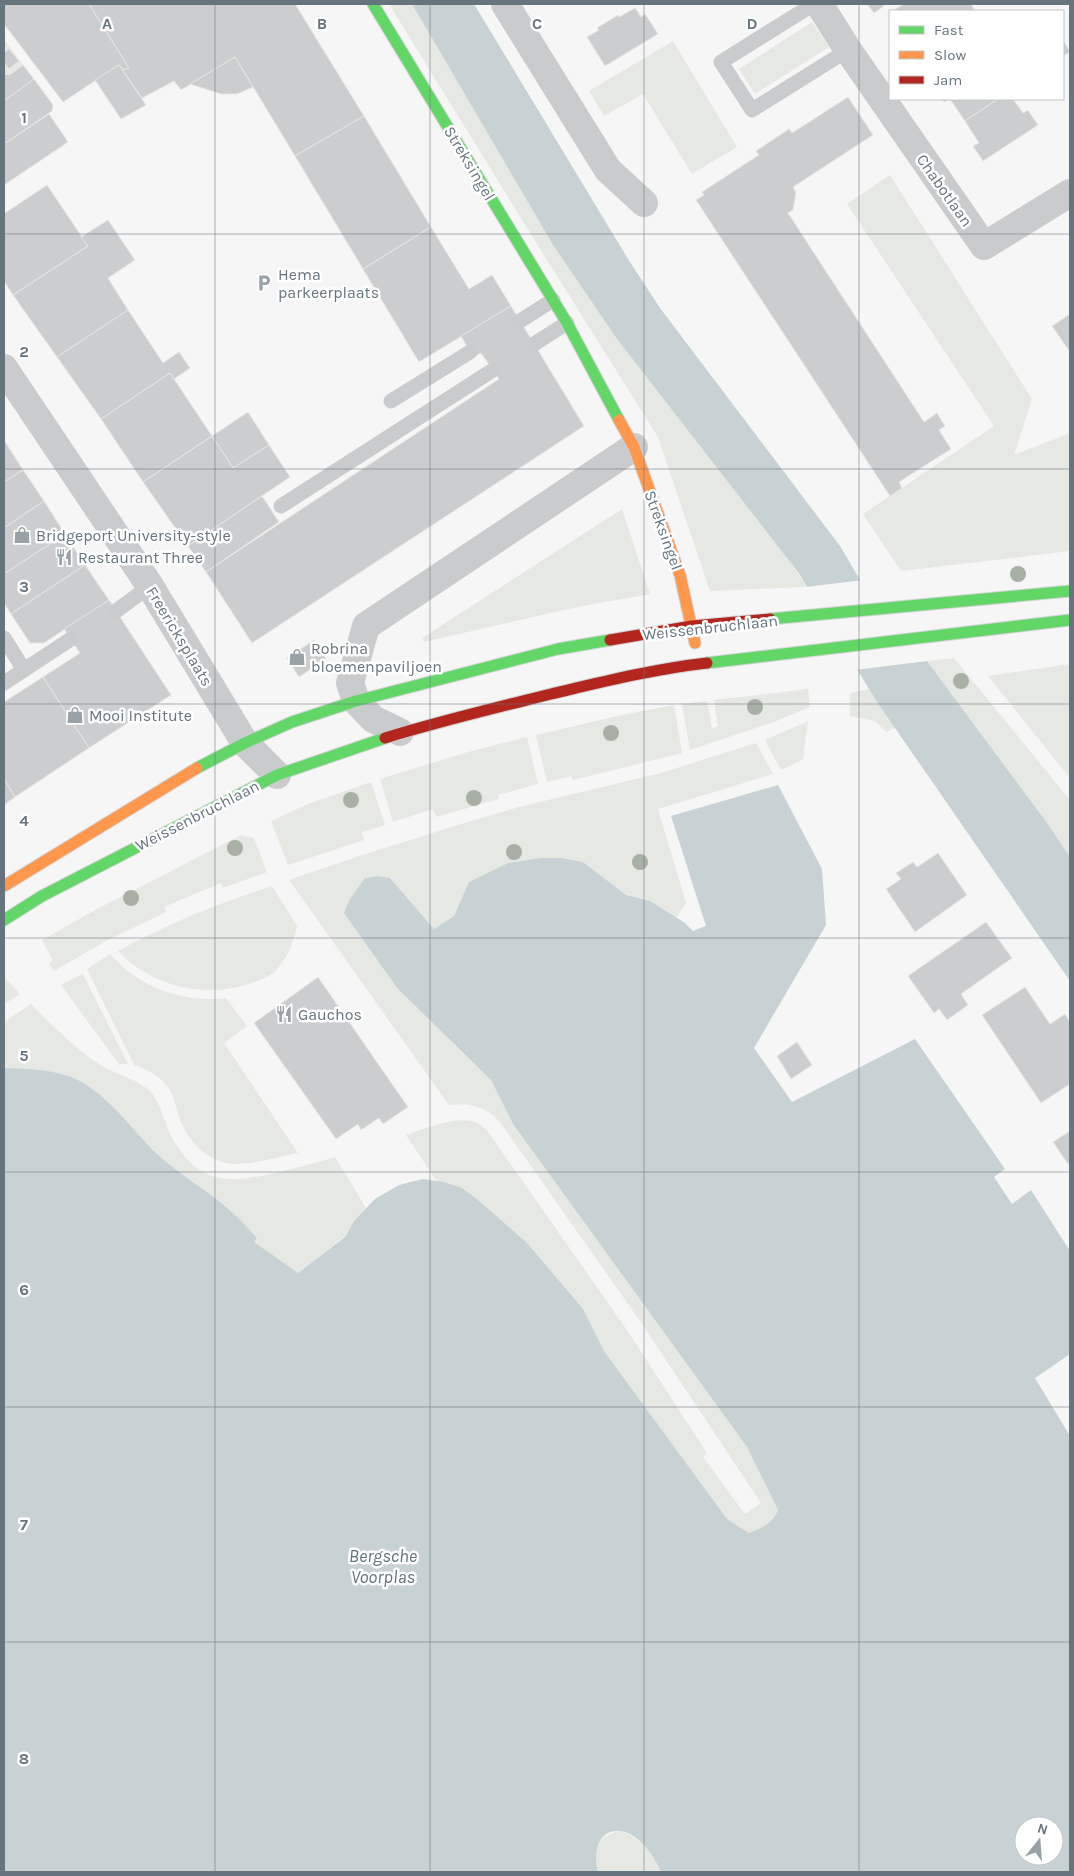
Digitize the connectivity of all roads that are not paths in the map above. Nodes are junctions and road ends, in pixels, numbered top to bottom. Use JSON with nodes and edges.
{"nodes":[{"id":1,"x":373,"y":4,"type":"edge"},
{"id":2,"x":505,"y":4,"type":"edge"},
{"id":3,"x":814,"y":4,"type":"edge"},
{"id":4,"x":819,"y":4,"type":"edge"},
{"id":5,"x":848,"y":50,"type":"junction"},
{"id":6,"x":1070,"y":193,"type":"edge"},
{"id":7,"x":644,"y":203,"type":"dead end"},
{"id":8,"x":553,"y":300,"type":"junction"},
{"id":9,"x":520,"y":321,"type":"dead end"},
{"id":10,"x":567,"y":323,"type":"junction"},
{"id":11,"x":534,"y":344,"type":"dead end"},
{"id":12,"x":470,"y":352,"type":"dead end"},
{"id":13,"x":4,"y":368,"type":"edge"},
{"id":14,"x":493,"y":370,"type":"dead end"},
{"id":15,"x":391,"y":401,"type":"dead end"},
{"id":16,"x":634,"y":447,"type":"junction"},
{"id":17,"x":281,"y":506,"type":"dead end"},
{"id":18,"x":150,"y":586,"type":"junction"},
{"id":19,"x":1070,"y":591,"type":"edge"},
{"id":20,"x":116,"y":611,"type":"dead end"},
{"id":21,"x":1070,"y":620,"type":"edge"},
{"id":22,"x":692,"y":626,"type":"junction"},
{"id":23,"x":4,"y":638,"type":"edge"},
{"id":24,"x":71,"y":639,"type":"dead end"},
{"id":25,"x":698,"y":664,"type":"junction"},
{"id":26,"x":24,"y":670,"type":"junction"},
{"id":27,"x":4,"y":683,"type":"edge"},
{"id":28,"x":356,"y":701,"type":"junction"},
{"id":29,"x":400,"y":732,"type":"junction"},
{"id":30,"x":245,"y":743,"type":"junction"},
{"id":31,"x":277,"y":775,"type":"junction"},
{"id":32,"x":4,"y":886,"type":"edge"},
{"id":33,"x":4,"y":920,"type":"edge"}],
"edges":[{"from":1,"to":8,"type":"street","name":"Streksingel"},
{"from":2,"to":7,"type":"street"},
{"from":3,"to":5,"type":"lane"},
{"from":4,"to":5,"type":"street","name":"Chabotlaan"},
{"from":5,"to":6,"type":"street","name":"Chabotlaan"},
{"from":8,"to":9,"type":"lane"},
{"from":8,"to":10,"type":"street","name":"Streksingel"},
{"from":10,"to":11,"type":"lane"},
{"from":10,"to":16,"type":"street","name":"Streksingel"},
{"from":12,"to":15,"type":"lane"},
{"from":13,"to":18,"type":"street","name":"Freericksplaats"},
{"from":14,"to":17,"type":"lane"},
{"from":16,"to":22,"type":"street","name":"Streksingel"},
{"from":16,"to":28,"type":"street"},
{"from":18,"to":20,"type":"lane"},
{"from":18,"to":30,"type":"street","name":"Freericksplaats"},
{"from":19,"to":22,"type":"street","name":"Weissenbruchlaan"},
{"from":21,"to":25,"type":"street","name":"Weissenbruchlaan"},
{"from":22,"to":25,"type":"street","name":"Streksingel"},
{"from":22,"to":28,"type":"street","name":"Weissenbruchlaan"},
{"from":23,"to":26,"type":"lane"},
{"from":24,"to":26,"type":"lane"},
{"from":25,"to":29,"type":"street","name":"Weissenbruchlaan"},
{"from":26,"to":27,"type":"lane"},
{"from":28,"to":29,"type":"street"},
{"from":28,"to":30,"type":"street","name":"Weissenbruchlaan"},
{"from":29,"to":31,"type":"street","name":"Weissenbruchlaan"},
{"from":30,"to":31,"type":"street","name":"Freericksplaats"},
{"from":30,"to":32,"type":"street","name":"Weissenbruchlaan"},
{"from":31,"to":33,"type":"street","name":"Weissenbruchlaan"}]}
